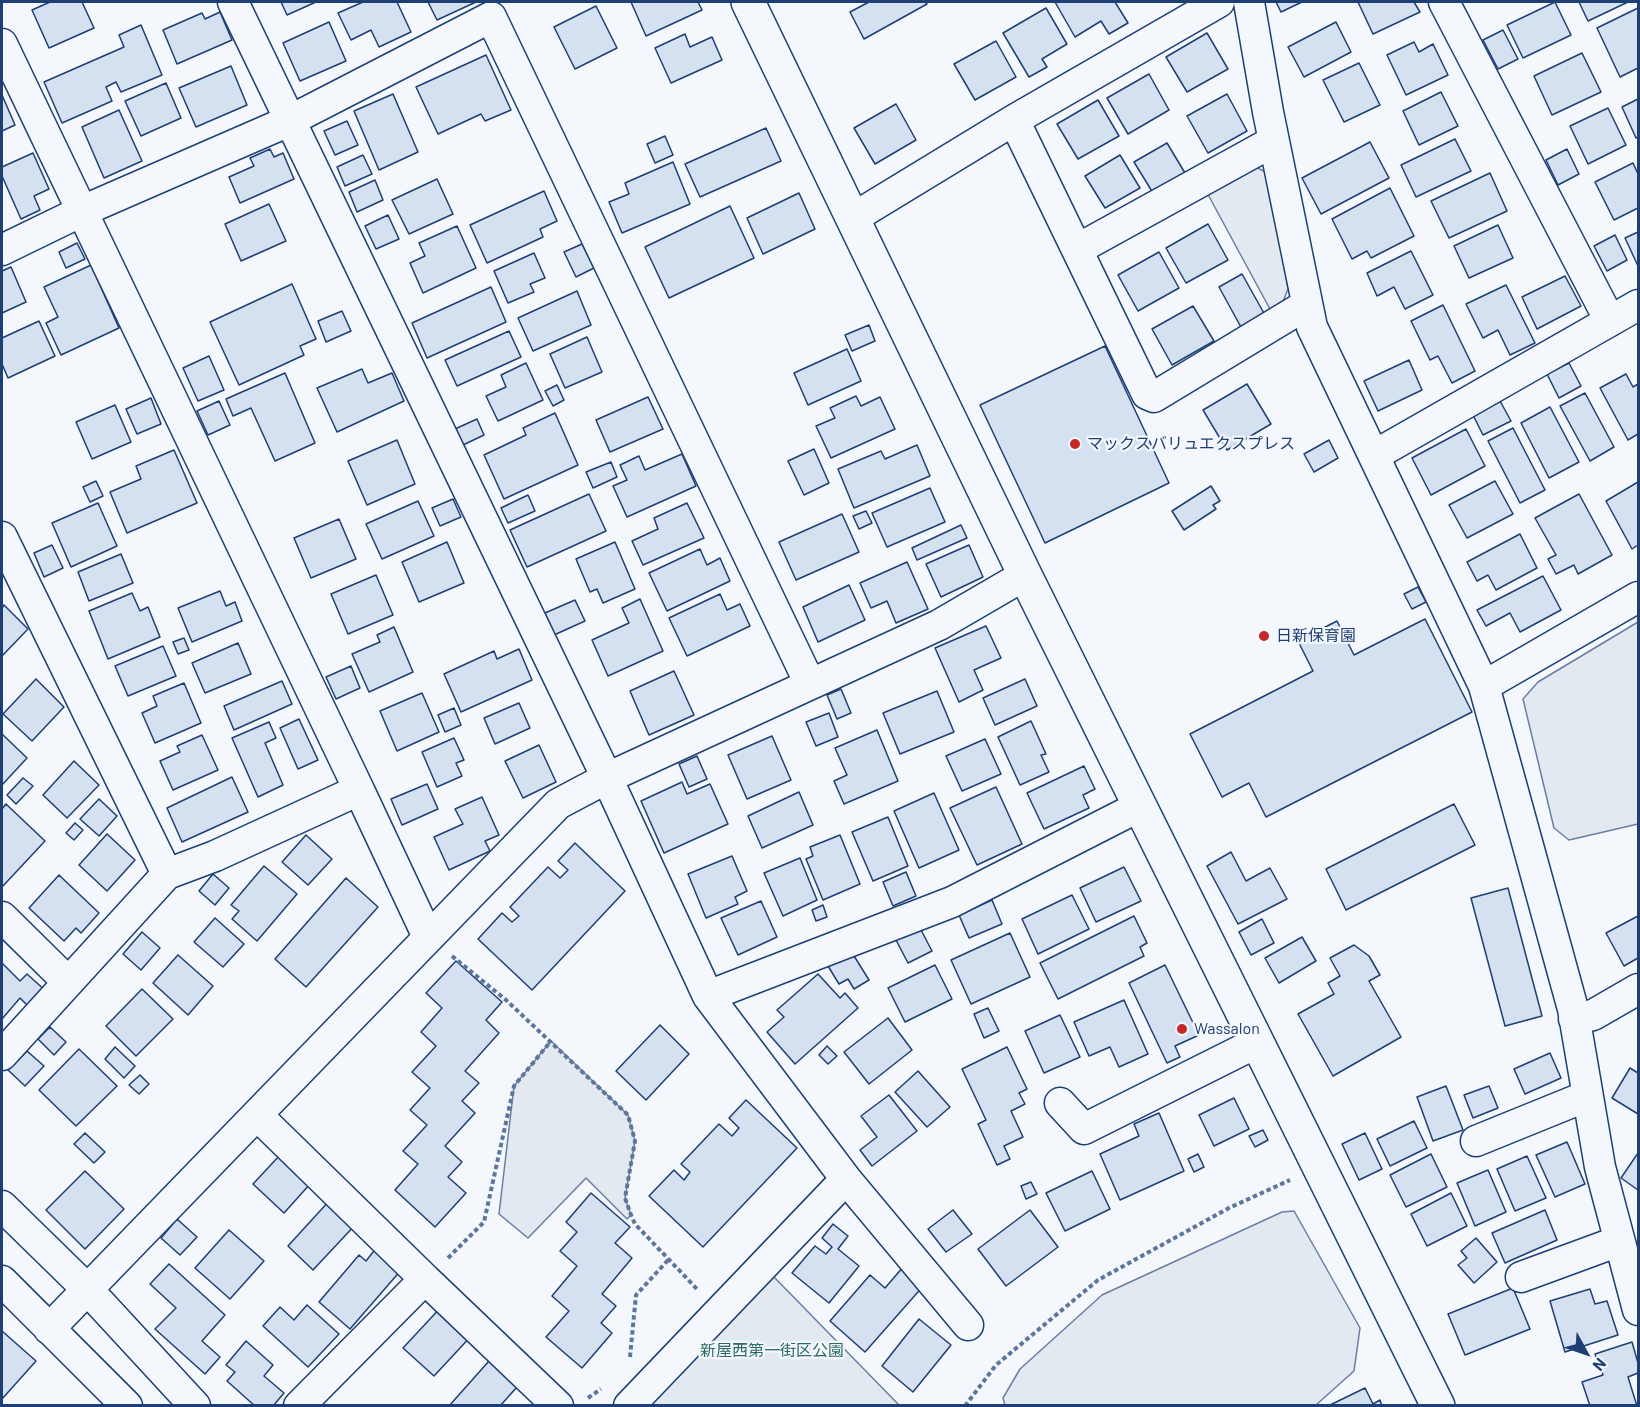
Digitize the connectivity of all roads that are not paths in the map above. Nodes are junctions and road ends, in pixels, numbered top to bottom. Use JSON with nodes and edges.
{"nodes":[{"id":1,"x":233,"y":2,"type":"edge"},
{"id":2,"x":748,"y":2,"type":"edge"},
{"id":3,"x":1219,"y":2,"type":"edge"},
{"id":4,"x":1249,"y":2,"type":"edge"},
{"id":5,"x":1444,"y":2,"type":"edge"},
{"id":6,"x":2,"y":44,"type":"edge"},
{"id":7,"x":1014,"y":120,"type":"junction"},
{"id":8,"x":289,"y":121,"type":"junction"},
{"id":9,"x":1274,"y":141,"type":"junction"},
{"id":10,"x":80,"y":212,"type":"junction"},
{"id":11,"x":853,"y":218,"type":"junction"},
{"id":12,"x":1078,"y":249,"type":"junction"},
{"id":13,"x":2,"y":250,"type":"edge"},
{"id":14,"x":1306,"y":305,"type":"junction"},
{"id":15,"x":1638,"y":305,"type":"edge"},
{"id":16,"x":1610,"y":321,"type":"junction"},
{"id":17,"x":1375,"y":455,"type":"junction"},
{"id":18,"x":2,"y":537,"type":"edge"},
{"id":19,"x":1025,"y":575,"type":"junction"},
{"id":20,"x":1638,"y":597,"type":"edge"},
{"id":21,"x":810,"y":684,"type":"junction"},
{"id":22,"x":1484,"y":686,"type":"junction"},
{"id":23,"x":607,"y":778,"type":"junction"},
{"id":24,"x":359,"y":790,"type":"junction"},
{"id":25,"x":1140,"y":806,"type":"junction"},
{"id":26,"x":167,"y":874,"type":"junction"},
{"id":27,"x":2,"y":917,"type":"edge"},
{"id":28,"x":428,"y":937,"type":"junction"},
{"id":29,"x":68,"y":982,"type":"junction"},
{"id":30,"x":1638,"y":989,"type":"edge"},
{"id":31,"x":708,"y":996,"type":"junction"},
{"id":32,"x":1574,"y":1019,"type":"junction"},
{"id":33,"x":1256,"y":1043,"type":"junction"},
{"id":34,"x":2,"y":1055,"type":"edge"},
{"id":35,"x":1587,"y":1096,"type":"junction"},
{"id":36,"x":1060,"y":1103,"type":"dead end"},
{"id":37,"x":258,"y":1116,"type":"junction"},
{"id":38,"x":1476,"y":1142,"type":"dead end"},
{"id":39,"x":846,"y":1179,"type":"junction"},
{"id":40,"x":2,"y":1206,"type":"edge"},
{"id":41,"x":1619,"y":1241,"type":"junction"},
{"id":42,"x":1633,"y":1273,"type":"edge"},
{"id":43,"x":1521,"y":1277,"type":"dead end"},
{"id":44,"x":425,"y":1279,"type":"junction"},
{"id":45,"x":2,"y":1281,"type":"edge"},
{"id":46,"x":88,"y":1290,"type":"junction"},
{"id":47,"x":1638,"y":1310,"type":"edge"},
{"id":48,"x":968,"y":1325,"type":"dead end"},
{"id":49,"x":49,"y":1329,"type":"junction"},
{"id":50,"x":571,"y":1403,"type":"edge"},
{"id":51,"x":127,"y":1406,"type":"edge"},
{"id":52,"x":195,"y":1406,"type":"edge"},
{"id":53,"x":299,"y":1406,"type":"edge"},
{"id":54,"x":629,"y":1406,"type":"edge"},
{"id":55,"x":1438,"y":1406,"type":"edge"}],
"edges":[{"from":1,"to":8,"type":"street"},
{"from":2,"to":11,"type":"street"},
{"from":3,"to":7,"type":"street"},
{"from":4,"to":9,"type":"street"},
{"from":5,"to":16,"type":"street"},
{"from":6,"to":10,"type":"street"},
{"from":7,"to":11,"type":"street"},
{"from":7,"to":12,"type":"street"},
{"from":8,"to":10,"type":"street"},
{"from":8,"to":21,"type":"street"},
{"from":8,"to":23,"type":"street"},
{"from":9,"to":12,"type":"street"},
{"from":9,"to":14,"type":"street"},
{"from":10,"to":13,"type":"street"},
{"from":10,"to":24,"type":"street"},
{"from":11,"to":19,"type":"street"},
{"from":12,"to":14,"type":"street"},
{"from":14,"to":17,"type":"street"},
{"from":15,"to":16,"type":"street"},
{"from":16,"to":17,"type":"street"},
{"from":17,"to":22,"type":"street"},
{"from":18,"to":26,"type":"street"},
{"from":19,"to":21,"type":"street"},
{"from":19,"to":25,"type":"street"},
{"from":20,"to":22,"type":"street"},
{"from":21,"to":23,"type":"street"},
{"from":22,"to":32,"type":"street"},
{"from":23,"to":28,"type":"street"},
{"from":23,"to":31,"type":"street"},
{"from":24,"to":26,"type":"street"},
{"from":24,"to":28,"type":"street"},
{"from":25,"to":31,"type":"street"},
{"from":25,"to":33,"type":"street"},
{"from":26,"to":29,"type":"street"},
{"from":27,"to":29,"type":"street"},
{"from":28,"to":37,"type":"street"},
{"from":29,"to":34,"type":"street"},
{"from":30,"to":32,"type":"street"},
{"from":31,"to":39,"type":"street"},
{"from":32,"to":35,"type":"street"},
{"from":33,"to":36,"type":"street"},
{"from":33,"to":55,"type":"street"},
{"from":35,"to":38,"type":"street"},
{"from":35,"to":41,"type":"street"},
{"from":37,"to":44,"type":"street"},
{"from":37,"to":46,"type":"street"},
{"from":39,"to":48,"type":"street"},
{"from":39,"to":54,"type":"street"},
{"from":40,"to":46,"type":"street"},
{"from":41,"to":42,"type":"street"},
{"from":41,"to":43,"type":"street"},
{"from":42,"to":47,"type":"street"},
{"from":44,"to":50,"type":"street"},
{"from":44,"to":53,"type":"street"},
{"from":45,"to":49,"type":"street"},
{"from":46,"to":49,"type":"street"},
{"from":46,"to":52,"type":"street"},
{"from":49,"to":51,"type":"street"}]}
